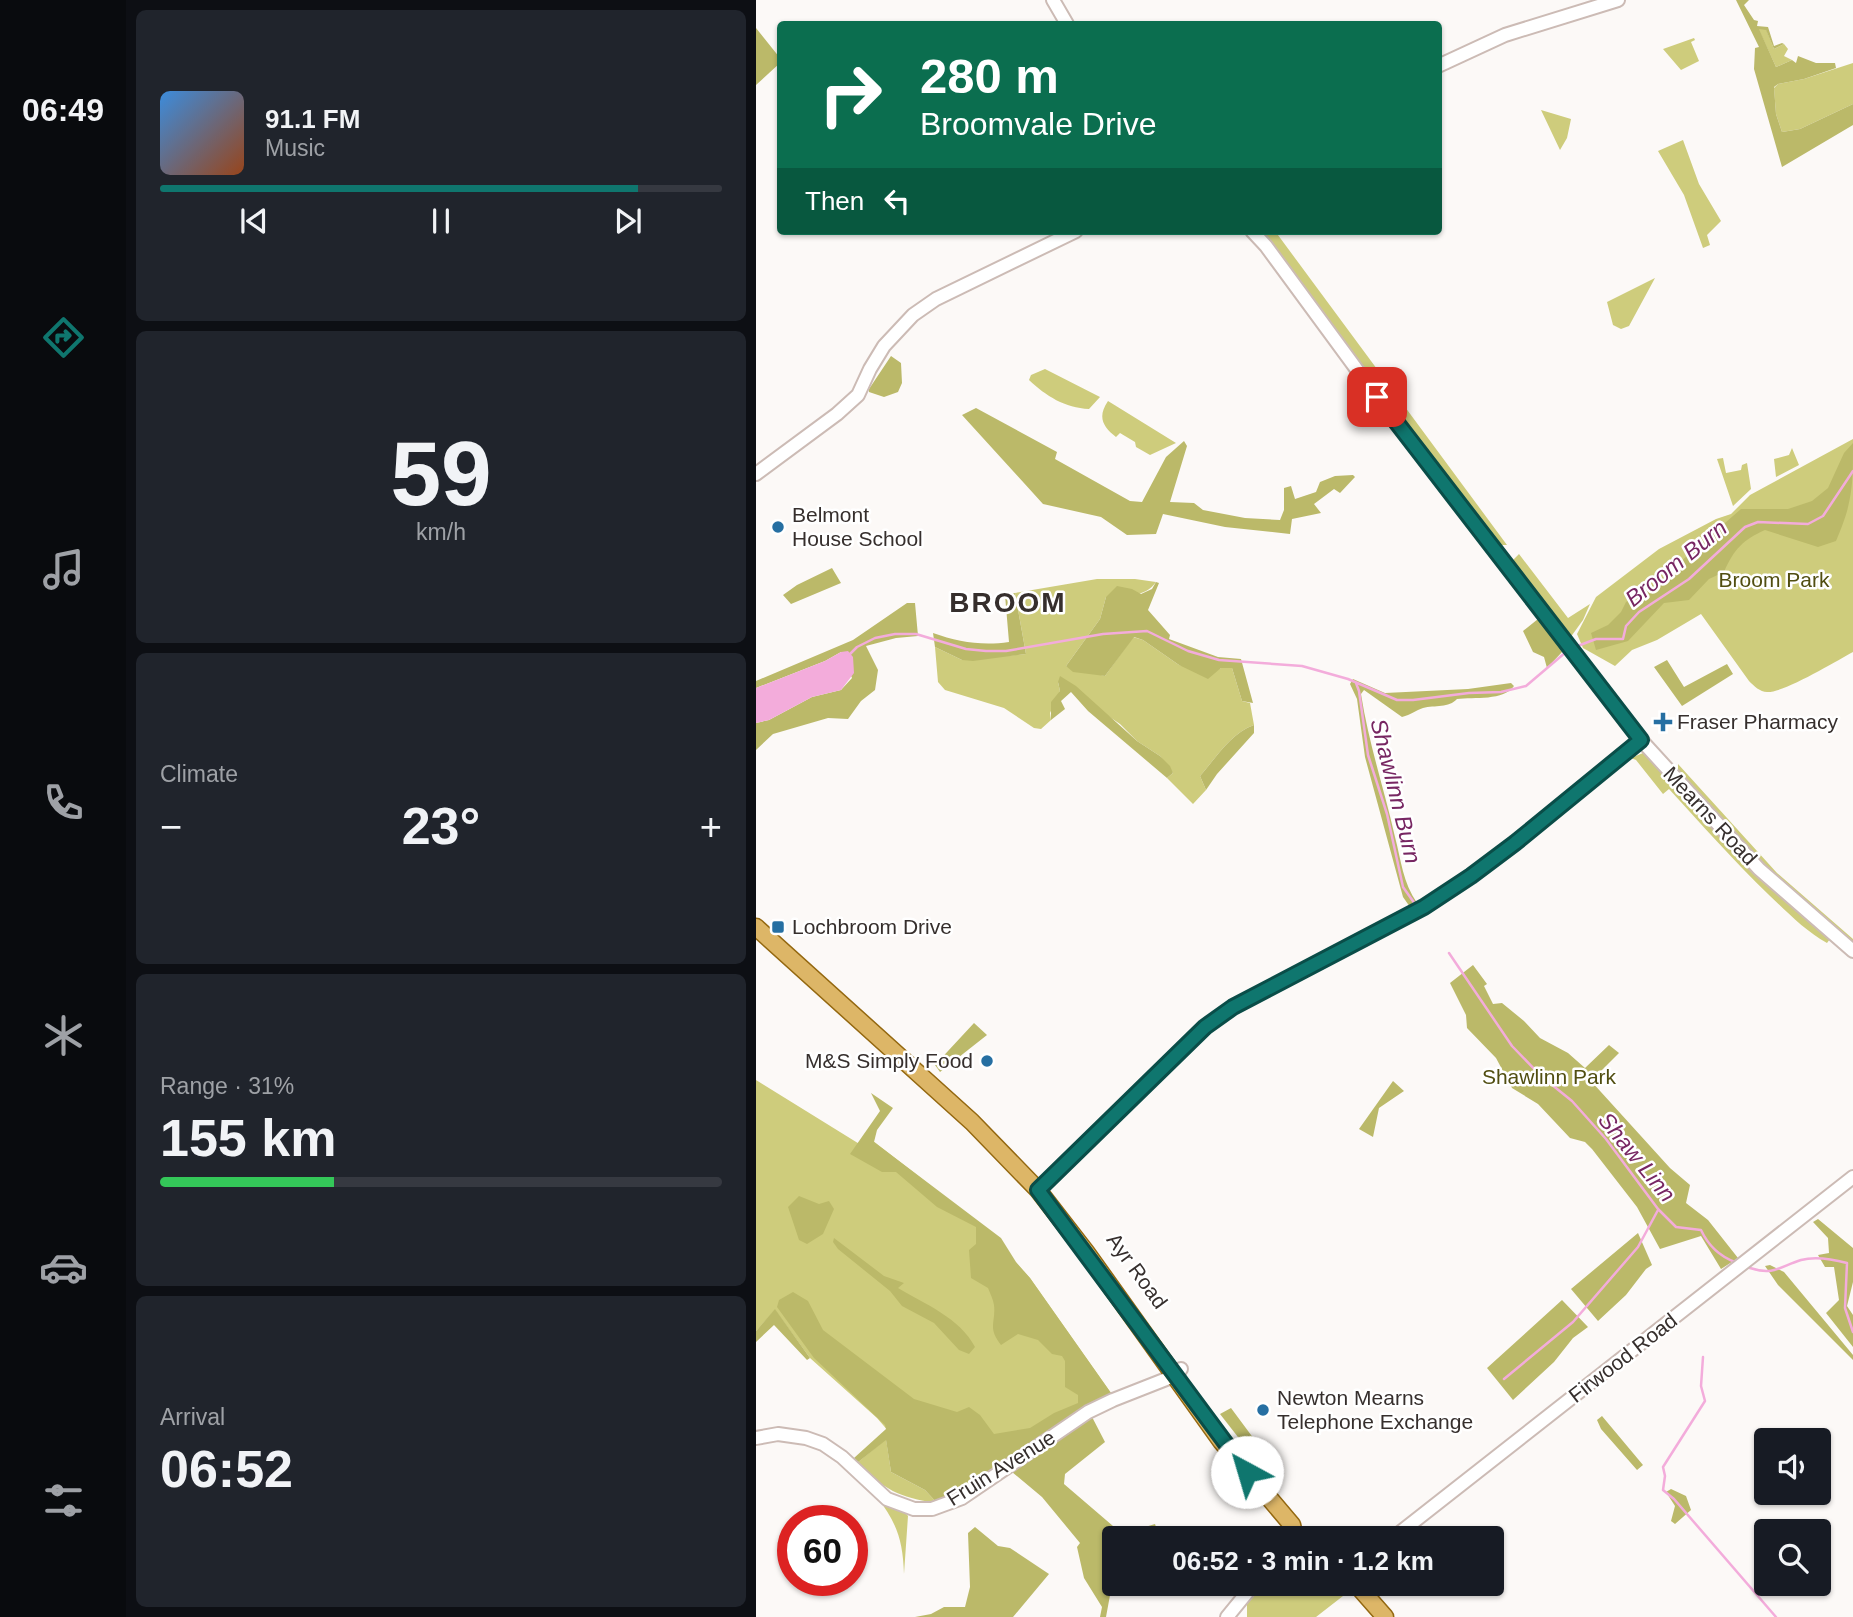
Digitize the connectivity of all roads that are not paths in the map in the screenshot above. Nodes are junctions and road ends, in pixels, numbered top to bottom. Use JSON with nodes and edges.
{"nodes":[{"id":1,"x":1053,"y":0,"type":"edge"},
{"id":2,"x":1618,"y":0,"type":"edge"},
{"id":3,"x":1065,"y":21,"type":"edge"},
{"id":4,"x":1442,"y":64,"type":"edge"},
{"id":5,"x":1068,"y":235,"type":"edge"},
{"id":6,"x":1256,"y":235,"type":"edge"},
{"id":7,"x":756,"y":474,"type":"edge"},
{"id":8,"x":1641,"y":740,"type":"junction"},
{"id":9,"x":756,"y":914,"type":"edge"},
{"id":10,"x":756,"y":927,"type":"edge"},
{"id":11,"x":1853,"y":951,"type":"edge"},
{"id":12,"x":838,"y":1002,"type":"junction"},
{"id":13,"x":1853,"y":1177,"type":"edge"},
{"id":14,"x":1042,"y":1187,"type":"junction"},
{"id":15,"x":1178,"y":1373,"type":"junction"},
{"id":16,"x":756,"y":1438,"type":"edge"},
{"id":17,"x":1292,"y":1526,"type":"edge"},
{"id":18,"x":1303,"y":1526,"type":"edge"},
{"id":19,"x":1407,"y":1526,"type":"edge"},
{"id":20,"x":1244,"y":1596,"type":"edge"},
{"id":21,"x":1355,"y":1596,"type":"edge"},
{"id":22,"x":1367,"y":1596,"type":"edge"},
{"id":23,"x":1227,"y":1617,"type":"edge"},
{"id":24,"x":1372,"y":1617,"type":"edge"},
{"id":25,"x":1385,"y":1617,"type":"edge"}],
"edges":[{"from":1,"to":3,"type":"street"},
{"from":2,"to":4,"type":"street"},
{"from":5,"to":7,"type":"street"},
{"from":6,"to":8,"type":"street","name":"Mearns Road"},
{"from":8,"to":11,"type":"street","name":"Mearns Road"},
{"from":8,"to":14,"type":"street"},
{"from":9,"to":12,"type":"main road","name":"Ayr Road"},
{"from":10,"to":12,"type":"main road","name":"Ayr Road"},
{"from":12,"to":14,"type":"main road","name":"Ayr Road"},
{"from":13,"to":19,"type":"street","name":"Firwood Road"},
{"from":14,"to":15,"type":"main road","name":"Ayr Road"},
{"from":15,"to":16,"type":"street","name":"Fruin Avenue"},
{"from":15,"to":17,"type":"main road","name":"Ayr Road"},
{"from":15,"to":18,"type":"main road","name":"Ayr Road"},
{"from":20,"to":23,"type":"street"},
{"from":21,"to":24,"type":"main road"},
{"from":22,"to":25,"type":"main road"}]}
